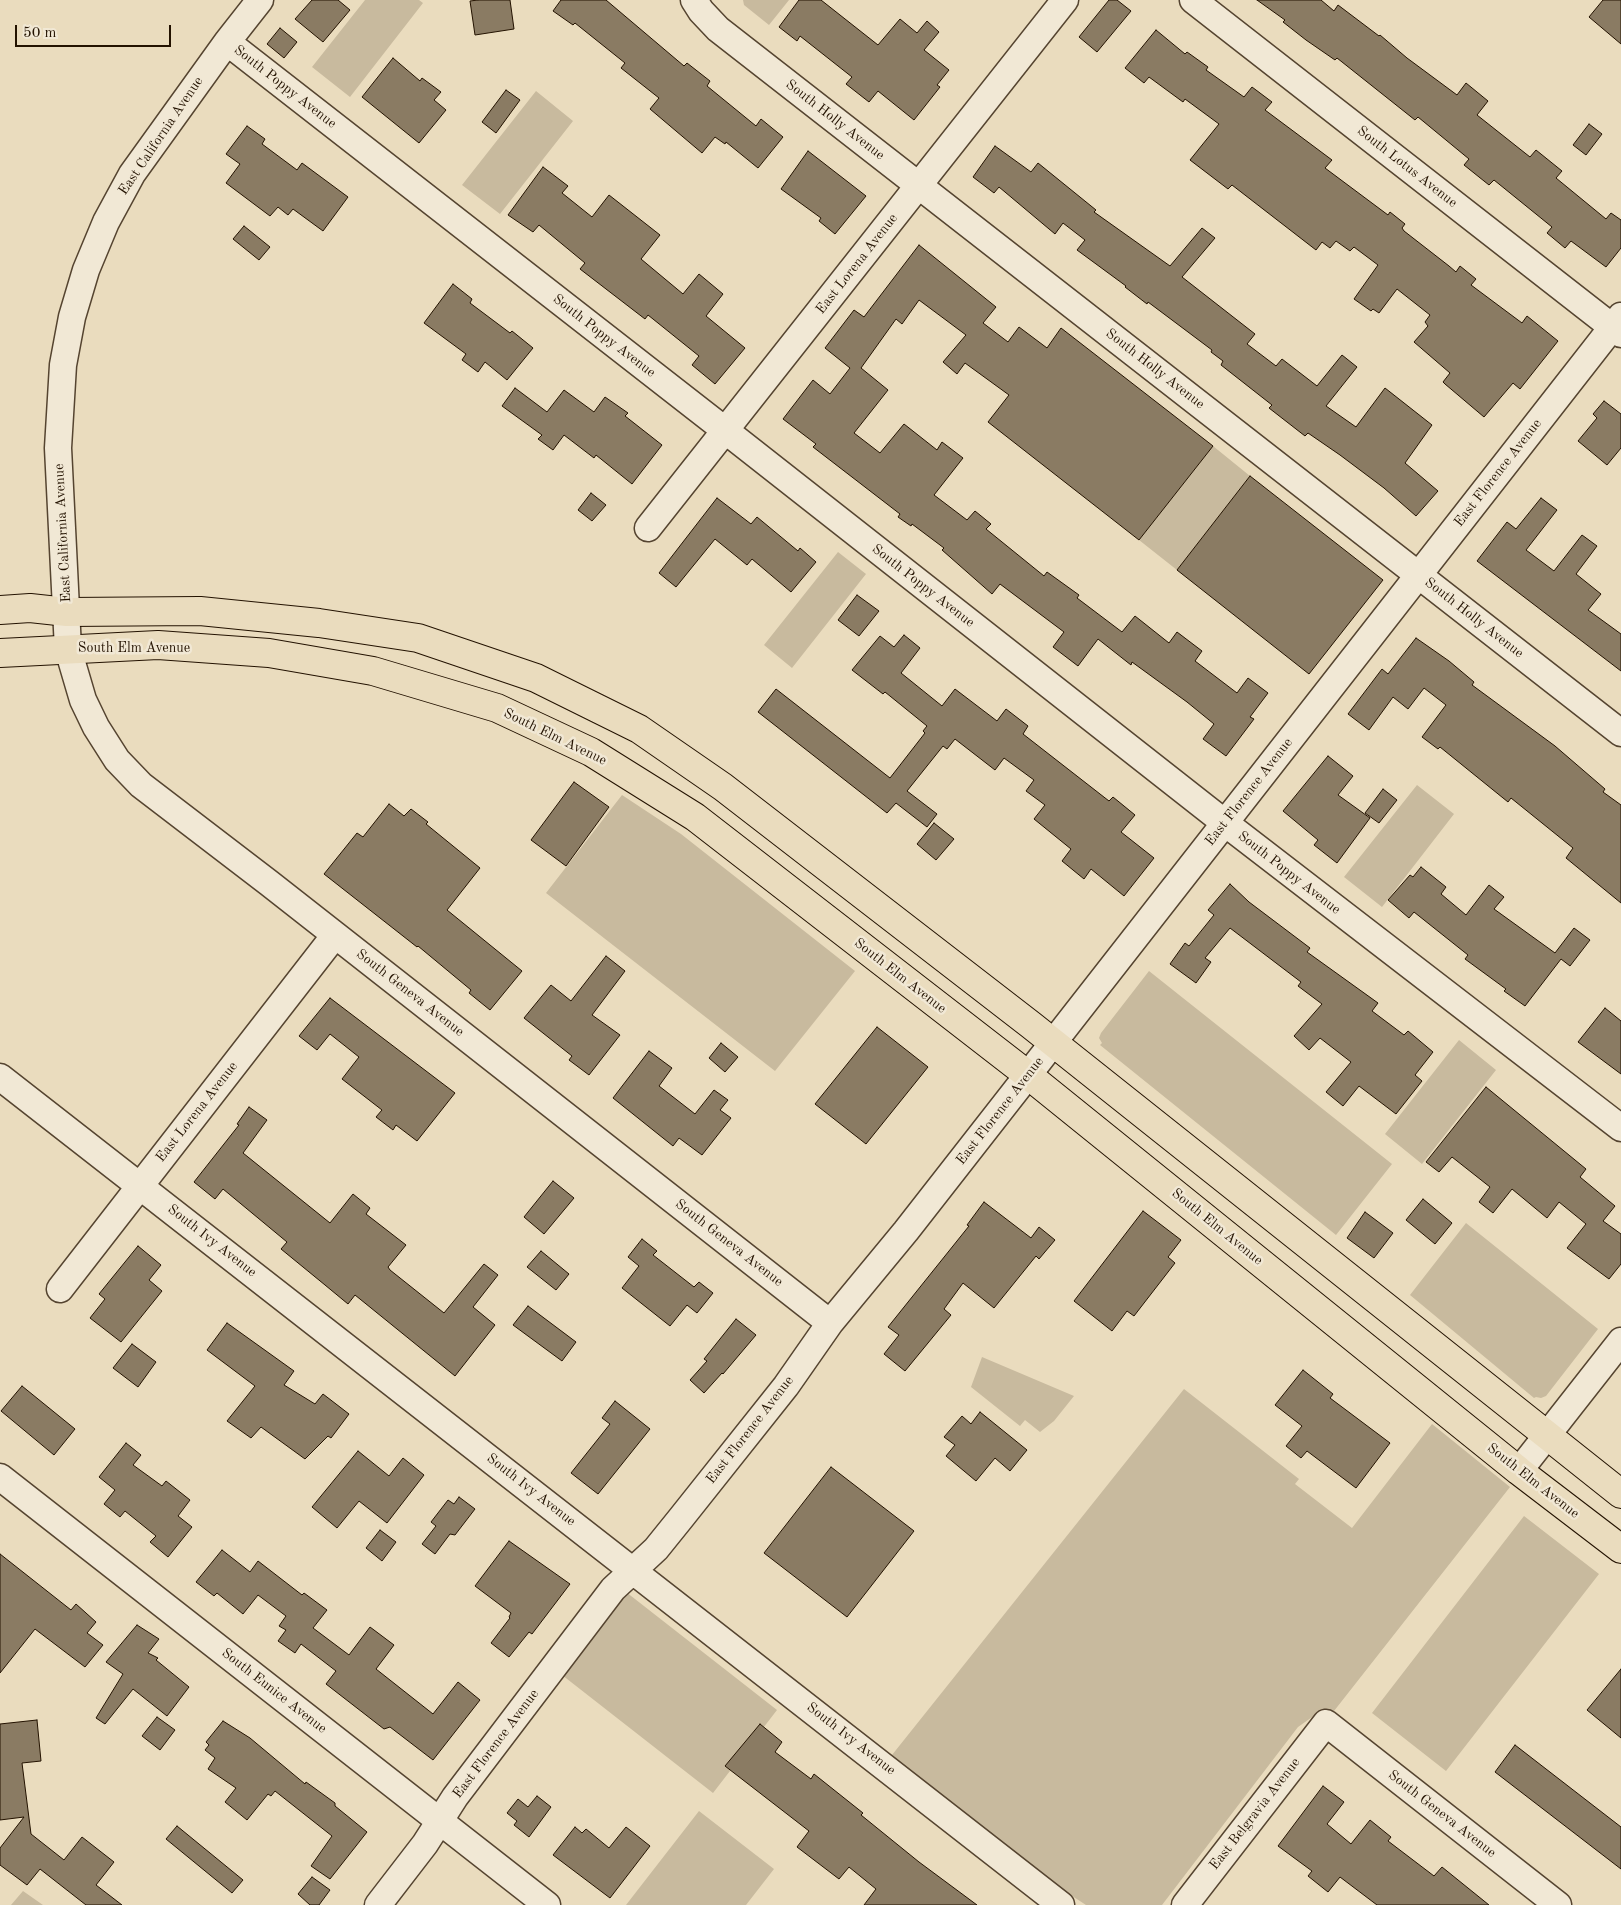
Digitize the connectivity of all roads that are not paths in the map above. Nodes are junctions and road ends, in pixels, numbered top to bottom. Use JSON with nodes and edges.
{"nodes":[{"id":1,"x":260,"y":0,"type":"edge"},
{"id":2,"x":694,"y":0,"type":"edge"},
{"id":3,"x":1065,"y":0,"type":"edge"},
{"id":4,"x":1192,"y":0,"type":"edge"},
{"id":5,"x":227,"y":42,"type":"junction"},
{"id":6,"x":919,"y":185,"type":"junction"},
{"id":7,"x":1618,"y":325,"type":"edge"},
{"id":8,"x":726,"y":431,"type":"junction"},
{"id":9,"x":648,"y":528,"type":"dead end"},
{"id":10,"x":1419,"y":575,"type":"junction"},
{"id":11,"x":0,"y":610,"type":"edge"},
{"id":12,"x":67,"y":612,"type":"junction"},
{"id":13,"x":68,"y":649,"type":"junction"},
{"id":14,"x":0,"y":653,"type":"edge"},
{"id":15,"x":1621,"y":733,"type":"edge"},
{"id":16,"x":1225,"y":823,"type":"junction"},
{"id":17,"x":335,"y":935,"type":"junction"},
{"id":18,"x":1054,"y":1042,"type":"junction"},
{"id":19,"x":1028,"y":1075,"type":"junction"},
{"id":20,"x":0,"y":1077,"type":"edge"},
{"id":21,"x":1621,"y":1128,"type":"edge"},
{"id":22,"x":140,"y":1185,"type":"junction"},
{"id":23,"x":60,"y":1289,"type":"dead end"},
{"id":24,"x":830,"y":1323,"type":"junction"},
{"id":25,"x":1621,"y":1341,"type":"edge"},
{"id":26,"x":1548,"y":1434,"type":"junction"},
{"id":27,"x":1520,"y":1471,"type":"junction"},
{"id":28,"x":0,"y":1476,"type":"edge"},
{"id":29,"x":1621,"y":1494,"type":"edge"},
{"id":30,"x":1621,"y":1549,"type":"edge"},
{"id":31,"x":632,"y":1570,"type":"junction"},
{"id":32,"x":1326,"y":1723,"type":"joint"},
{"id":33,"x":440,"y":1821,"type":"junction"},
{"id":34,"x":378,"y":1905,"type":"edge"},
{"id":35,"x":547,"y":1905,"type":"edge"},
{"id":36,"x":1062,"y":1905,"type":"edge"},
{"id":37,"x":1185,"y":1905,"type":"edge"},
{"id":38,"x":1558,"y":1905,"type":"edge"}],
"edges":[{"from":1,"to":5,"type":"street","name":"East California Avenue"},
{"from":2,"to":6,"type":"street","name":"South Holly Avenue"},
{"from":3,"to":6,"type":"street","name":"East Lorena Avenue"},
{"from":4,"to":7,"type":"street","name":"South Lotus Avenue"},
{"from":5,"to":8,"type":"street","name":"South Poppy Avenue"},
{"from":5,"to":12,"type":"street","name":"East California Avenue"},
{"from":6,"to":8,"type":"street","name":"East Lorena Avenue"},
{"from":6,"to":10,"type":"street","name":"South Holly Avenue"},
{"from":7,"to":10,"type":"street","name":"East Florence Avenue"},
{"from":8,"to":9,"type":"street","name":"East Lorena Avenue"},
{"from":8,"to":16,"type":"street","name":"South Poppy Avenue"},
{"from":10,"to":15,"type":"street","name":"South Holly Avenue"},
{"from":10,"to":16,"type":"street","name":"East Florence Avenue"},
{"from":11,"to":12,"type":"main road"},
{"from":12,"to":13,"type":"street","name":"South Geneva Avenue"},
{"from":12,"to":18,"type":"main road"},
{"from":13,"to":14,"type":"main road","name":"South Elm Avenue"},
{"from":13,"to":17,"type":"street","name":"South Geneva Avenue"},
{"from":13,"to":19,"type":"main road","name":"South Elm Avenue"},
{"from":16,"to":18,"type":"street","name":"East Florence Avenue"},
{"from":16,"to":21,"type":"street","name":"South Poppy Avenue"},
{"from":17,"to":22,"type":"street","name":"East Lorena Avenue"},
{"from":17,"to":24,"type":"street","name":"South Geneva Avenue"},
{"from":18,"to":19,"type":"street","name":"East Florence Avenue"},
{"from":18,"to":26,"type":"main road"},
{"from":19,"to":24,"type":"street","name":"East Florence Avenue"},
{"from":19,"to":27,"type":"main road","name":"South Elm Avenue"},
{"from":20,"to":22,"type":"street","name":"South Ivy Avenue"},
{"from":22,"to":23,"type":"street","name":"East Lorena Avenue"},
{"from":22,"to":31,"type":"street","name":"South Ivy Avenue"},
{"from":24,"to":31,"type":"street","name":"East Florence Avenue"},
{"from":25,"to":26,"type":"street"},
{"from":26,"to":27,"type":"street"},
{"from":26,"to":29,"type":"main road"},
{"from":27,"to":30,"type":"main road","name":"South Elm Avenue"},
{"from":28,"to":33,"type":"street","name":"South Eunice Avenue"},
{"from":31,"to":33,"type":"street","name":"East Florence Avenue"},
{"from":31,"to":36,"type":"street","name":"South Ivy Avenue"},
{"from":32,"to":37,"type":"street","name":"East Belgravia Avenue"},
{"from":32,"to":38,"type":"street","name":"South Geneva Avenue"},
{"from":33,"to":34,"type":"street","name":"East Florence Avenue"},
{"from":33,"to":35,"type":"street","name":"South Eunice Avenue"}]}
